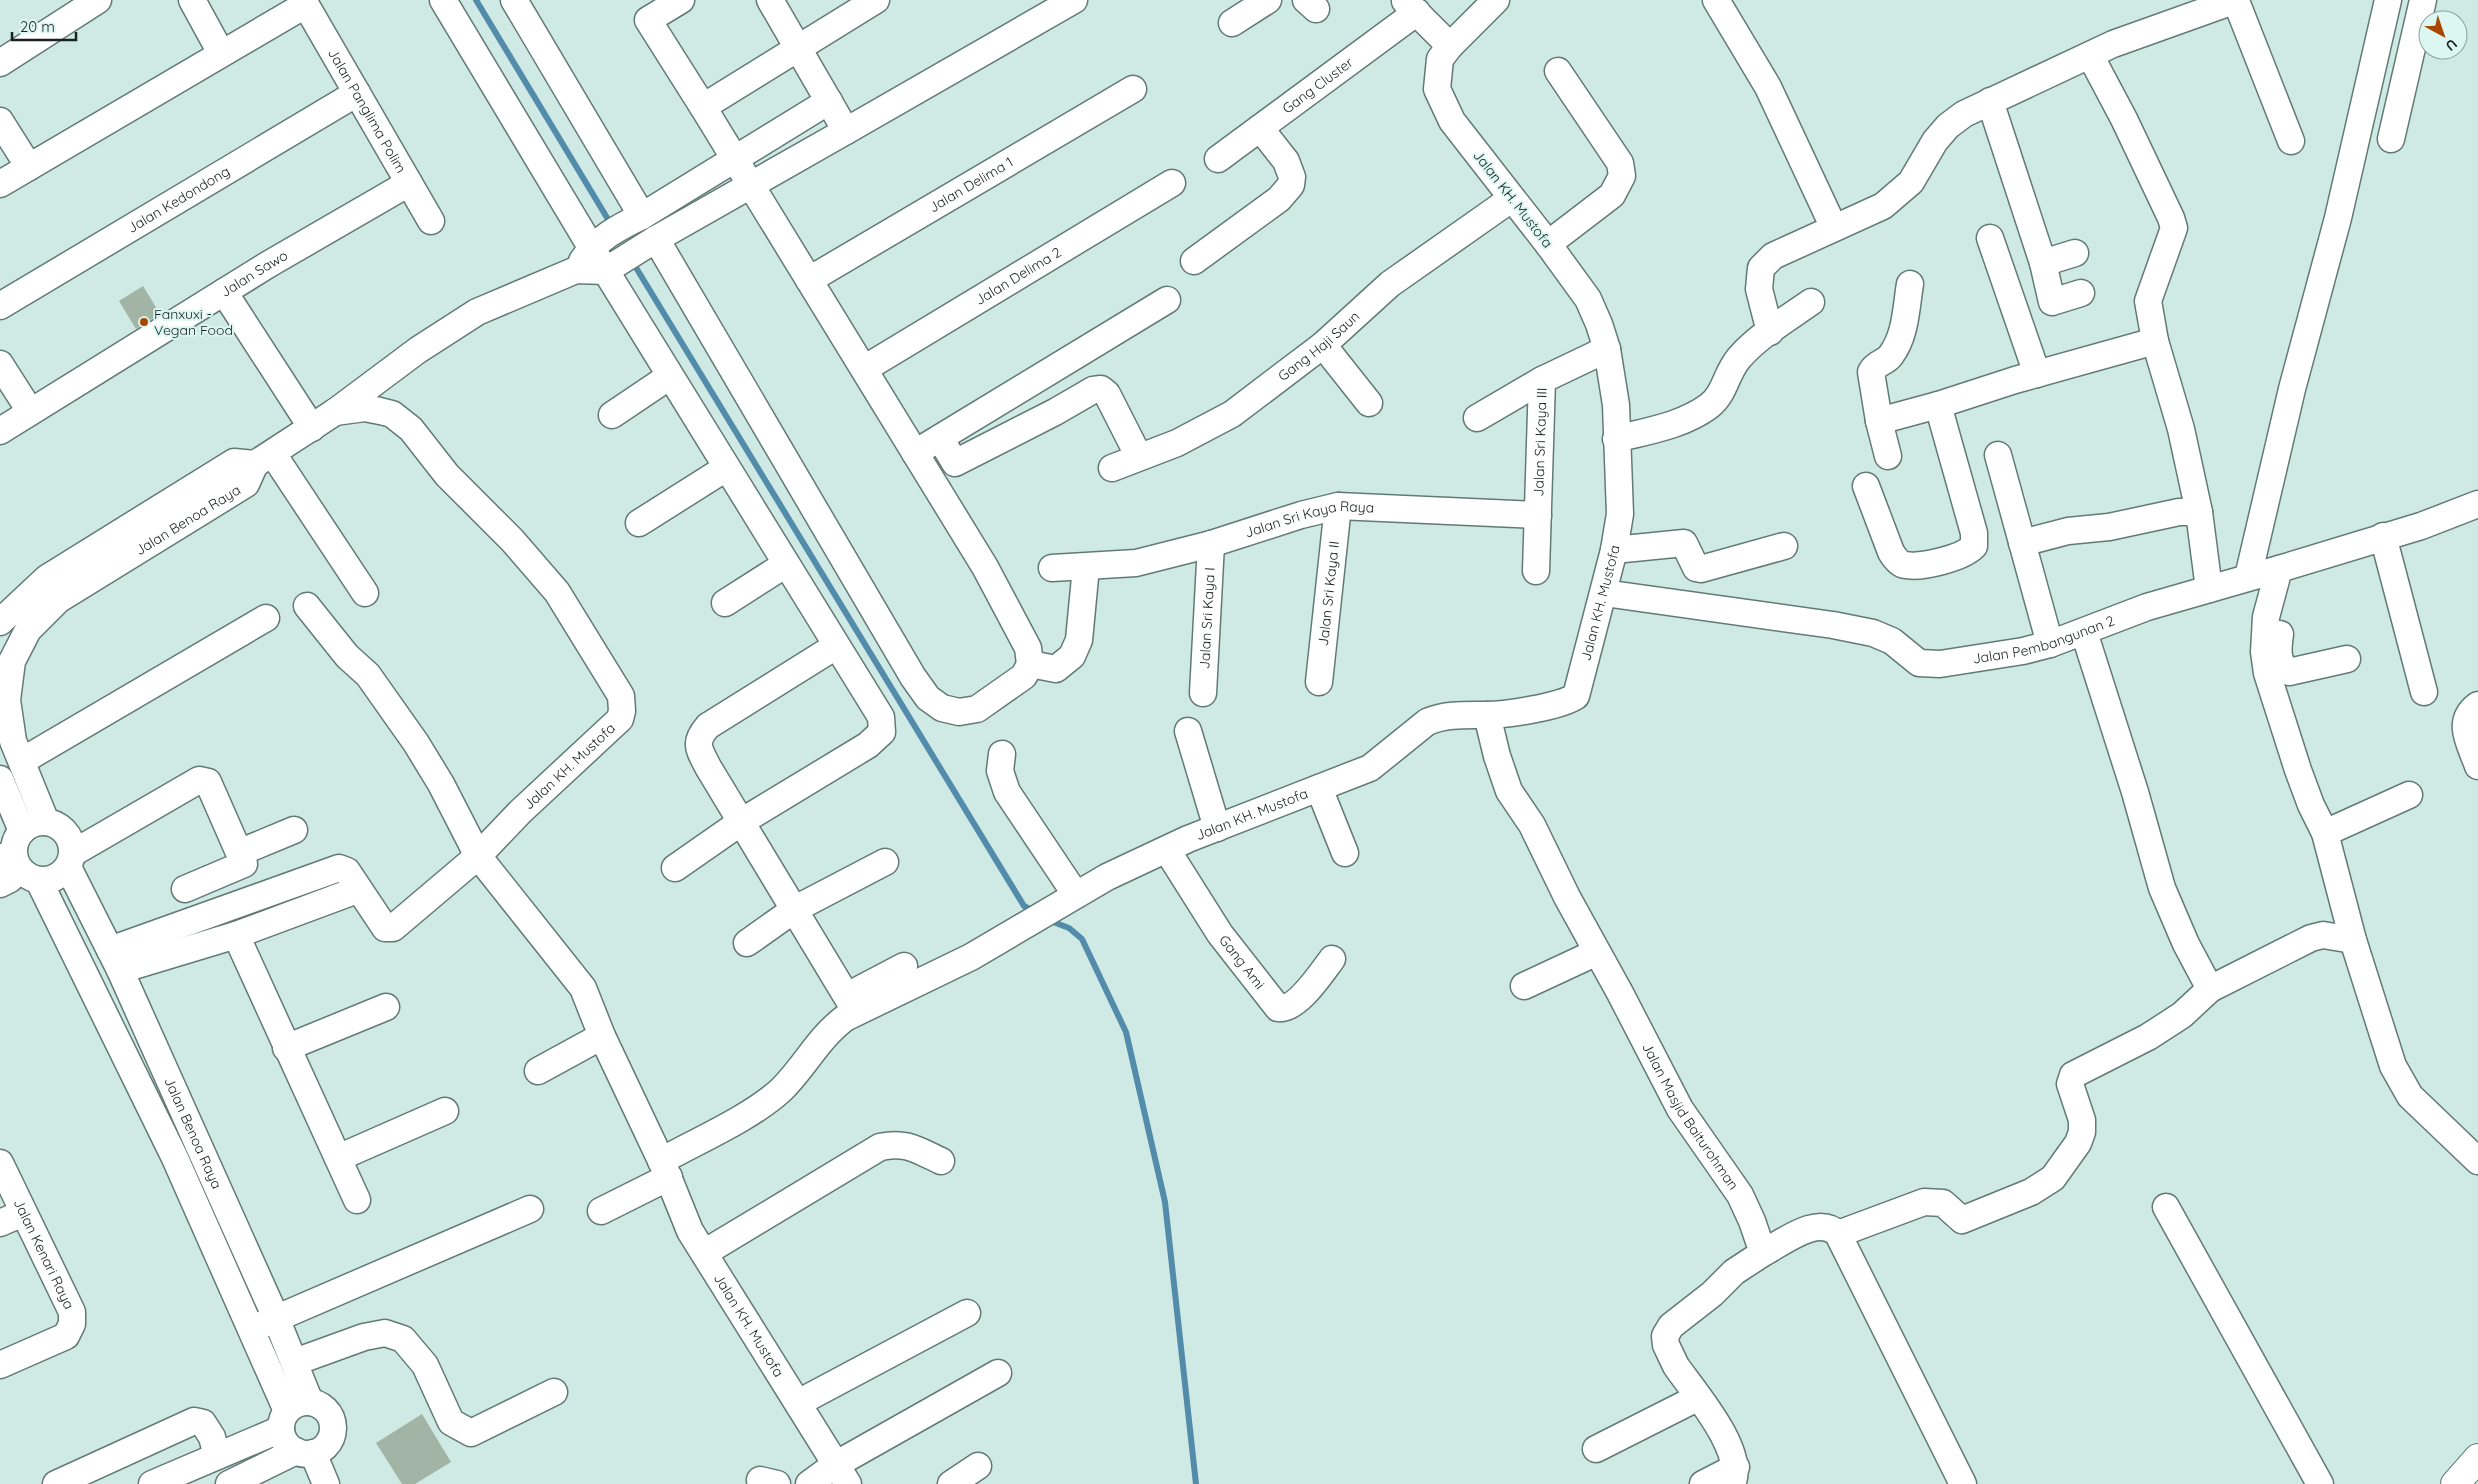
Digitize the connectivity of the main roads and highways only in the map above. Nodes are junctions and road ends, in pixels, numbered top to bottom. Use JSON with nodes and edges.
{"nodes":[{"id":1,"x":2478,"y":1458,"type":"edge"},
{"id":2,"x":2455,"y":1484,"type":"edge"}],
"edges":[{"from":1,"to":2,"type":"main road"}]}
